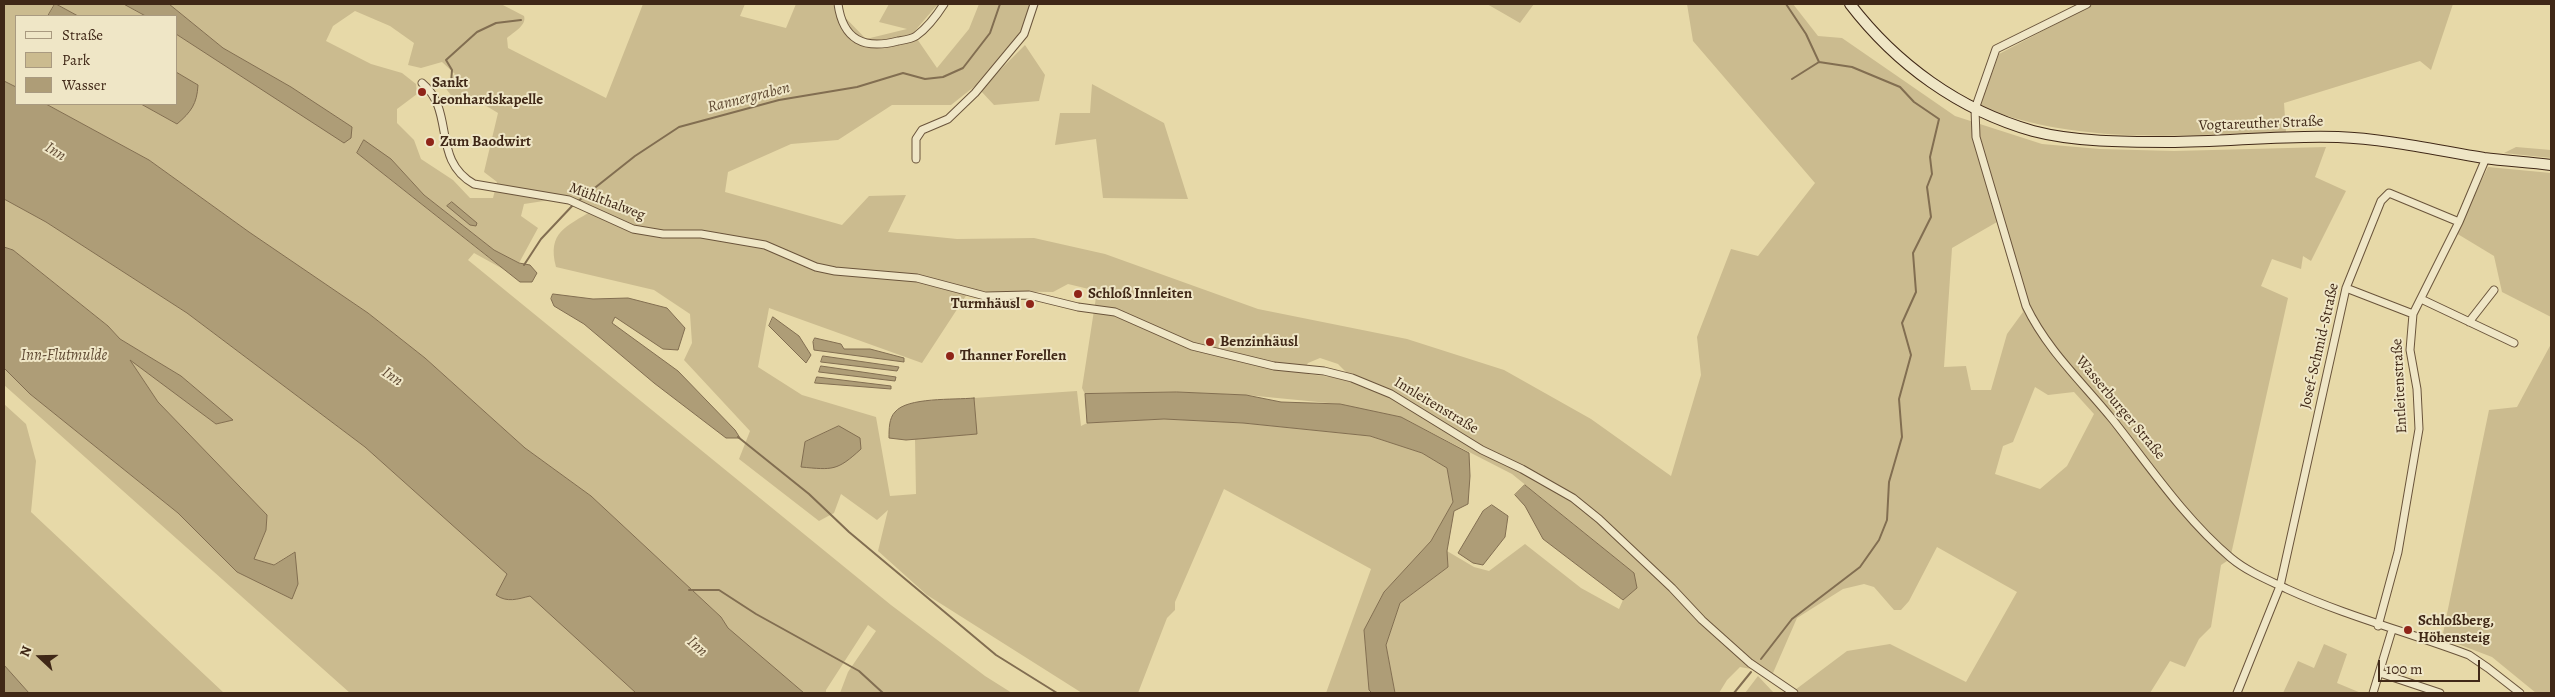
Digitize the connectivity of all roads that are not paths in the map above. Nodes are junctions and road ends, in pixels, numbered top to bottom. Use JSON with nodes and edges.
{"nodes":[{"id":1,"x":838,"y":4,"type":"edge"},
{"id":2,"x":944,"y":4,"type":"edge"},
{"id":3,"x":1034,"y":4,"type":"edge"},
{"id":4,"x":1850,"y":4,"type":"edge"},
{"id":5,"x":2087,"y":4,"type":"edge"},
{"id":6,"x":422,"y":83,"type":"dead end"},
{"id":7,"x":1974,"y":109,"type":"junction"},
{"id":8,"x":2486,"y":158,"type":"junction"},
{"id":9,"x":916,"y":159,"type":"dead end"},
{"id":10,"x":2551,"y":165,"type":"edge"},
{"id":11,"x":2459,"y":222,"type":"junction"},
{"id":12,"x":904,"y":277,"type":"joint"},
{"id":13,"x":2346,"y":288,"type":"junction"},
{"id":14,"x":2494,"y":290,"type":"dead end"},
{"id":15,"x":2420,"y":299,"type":"junction"},
{"id":16,"x":2413,"y":314,"type":"junction"},
{"id":17,"x":2469,"y":322,"type":"junction"},
{"id":18,"x":2514,"y":343,"type":"dead end"},
{"id":19,"x":2280,"y":586,"type":"junction"},
{"id":20,"x":2378,"y":626,"type":"junction"},
{"id":21,"x":2392,"y":630,"type":"junction"},
{"id":22,"x":2380,"y":673,"type":"junction"},
{"id":23,"x":1794,"y":693,"type":"edge"},
{"id":24,"x":2237,"y":693,"type":"edge"},
{"id":25,"x":2373,"y":693,"type":"edge"},
{"id":26,"x":2440,"y":693,"type":"edge"},
{"id":27,"x":2520,"y":693,"type":"edge"}],
"edges":[{"from":1,"to":2,"type":"street"},
{"from":3,"to":9,"type":"street"},
{"from":4,"to":7,"type":"main road"},
{"from":5,"to":7,"type":"street"},
{"from":6,"to":12,"type":"street","name":"Mühlthalweg"},
{"from":7,"to":8,"type":"main road","name":"Vogtareuther Straße"},
{"from":7,"to":19,"type":"street","name":"Wasserburger Straße"},
{"from":8,"to":10,"type":"main road","name":"Vogtareuther Straße"},
{"from":8,"to":11,"type":"street","name":"Entleitenstraße"},
{"from":11,"to":13,"type":"street","name":"Josef-Schmid-Straße"},
{"from":11,"to":15,"type":"street","name":"Entleitenstraße"},
{"from":12,"to":23,"type":"street","name":"Innleitenstraße"},
{"from":13,"to":16,"type":"street"},
{"from":13,"to":19,"type":"street","name":"Josef-Schmid-Straße"},
{"from":14,"to":17,"type":"street"},
{"from":15,"to":16,"type":"street","name":"Entleitenstraße"},
{"from":15,"to":17,"type":"street"},
{"from":16,"to":20,"type":"street","name":"Entleitenstraße"},
{"from":17,"to":18,"type":"street"},
{"from":19,"to":20,"type":"street","name":"Wasserburger Straße"},
{"from":19,"to":24,"type":"street","name":"Josef-Schmid-Straße"},
{"from":20,"to":21,"type":"street","name":"Wasserburger Straße"},
{"from":21,"to":22,"type":"street"},
{"from":21,"to":27,"type":"street","name":"Wasserburger Straße"},
{"from":22,"to":25,"type":"street"},
{"from":22,"to":26,"type":"street"}]}
